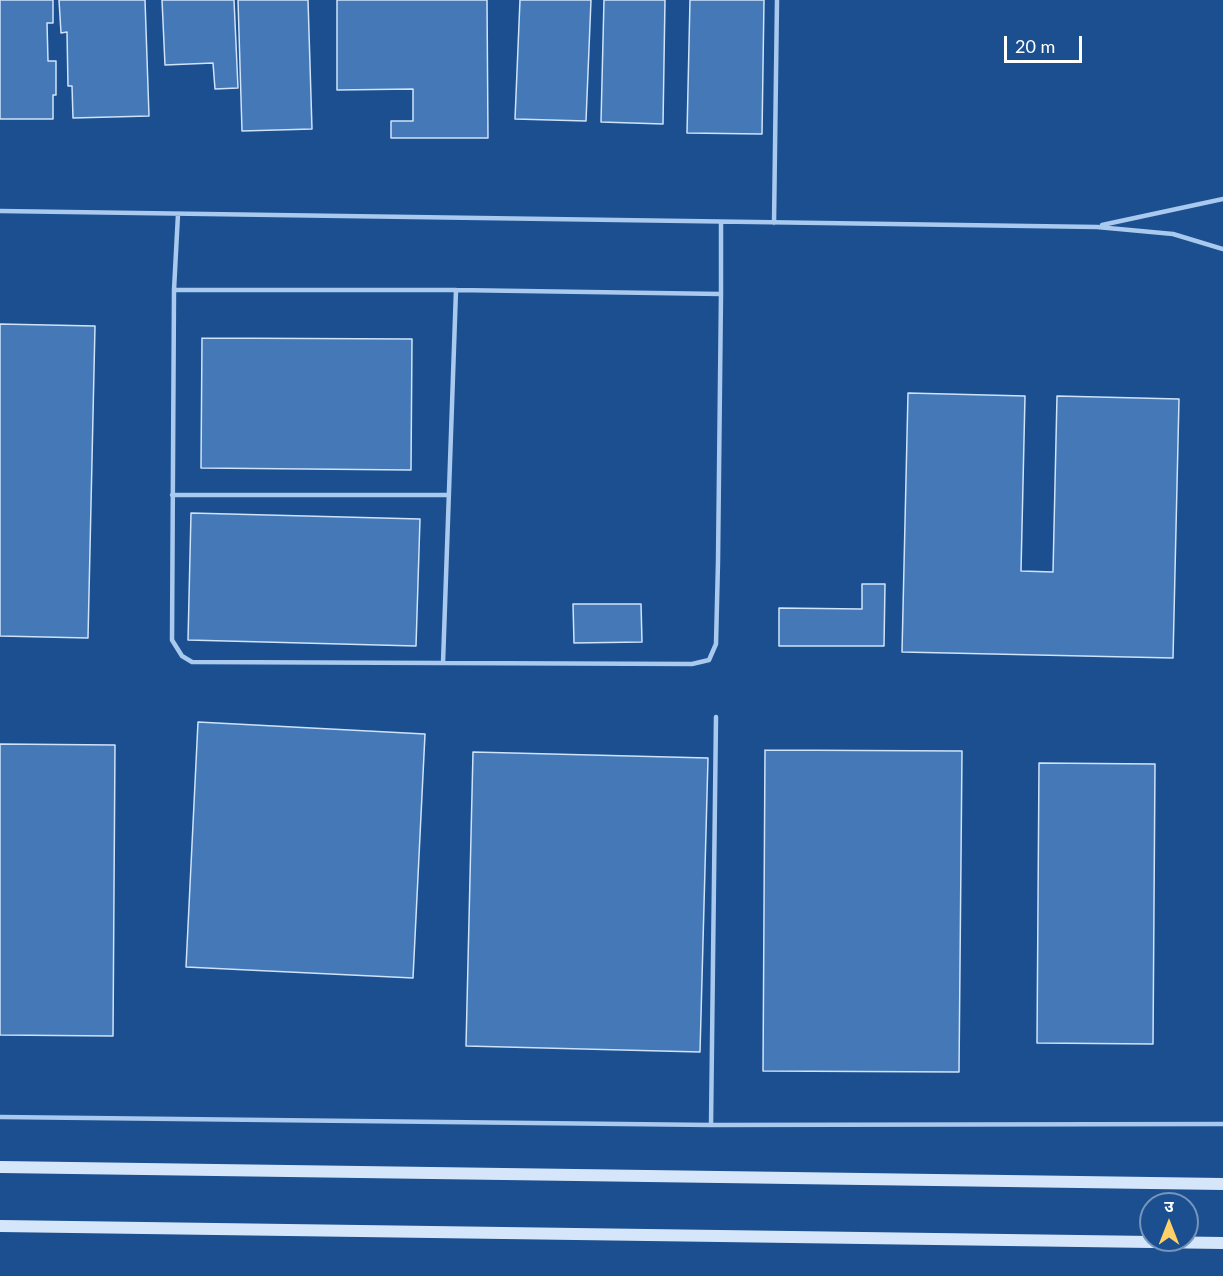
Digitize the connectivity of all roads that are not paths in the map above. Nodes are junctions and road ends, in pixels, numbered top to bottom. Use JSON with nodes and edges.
{"nodes":[{"id":1,"x":777,"y":0,"type":"edge"},
{"id":2,"x":1223,"y":199,"type":"edge"},
{"id":3,"x":0,"y":211,"type":"edge"},
{"id":4,"x":178,"y":214,"type":"junction"},
{"id":5,"x":721,"y":222,"type":"junction"},
{"id":6,"x":774,"y":223,"type":"junction"},
{"id":7,"x":1097,"y":227,"type":"junction"},
{"id":8,"x":1223,"y":249,"type":"edge"},
{"id":9,"x":174,"y":290,"type":"junction"},
{"id":10,"x":456,"y":290,"type":"junction"},
{"id":11,"x":721,"y":294,"type":"junction"},
{"id":12,"x":172,"y":495,"type":"junction"},
{"id":13,"x":449,"y":495,"type":"junction"},
{"id":14,"x":443,"y":663,"type":"junction"},
{"id":15,"x":716,"y":717,"type":"dead end"},
{"id":16,"x":0,"y":1118,"type":"edge"},
{"id":17,"x":1223,"y":1124,"type":"edge"},
{"id":18,"x":711,"y":1125,"type":"junction"},
{"id":19,"x":0,"y":1167,"type":"edge"},
{"id":20,"x":1223,"y":1184,"type":"edge"},
{"id":21,"x":0,"y":1226,"type":"edge"},
{"id":22,"x":1223,"y":1243,"type":"edge"}],
"edges":[{"from":1,"to":6,"type":"lane"},
{"from":2,"to":7,"type":"lane"},
{"from":3,"to":4,"type":"lane"},
{"from":4,"to":5,"type":"lane"},
{"from":4,"to":9,"type":"lane"},
{"from":5,"to":6,"type":"lane"},
{"from":5,"to":11,"type":"lane"},
{"from":6,"to":7,"type":"lane"},
{"from":7,"to":8,"type":"lane"},
{"from":9,"to":10,"type":"lane"},
{"from":9,"to":12,"type":"lane"},
{"from":10,"to":11,"type":"lane"},
{"from":10,"to":13,"type":"lane"},
{"from":11,"to":14,"type":"lane"},
{"from":12,"to":13,"type":"lane"},
{"from":12,"to":14,"type":"lane"},
{"from":13,"to":14,"type":"lane"},
{"from":15,"to":18,"type":"lane"},
{"from":16,"to":18,"type":"lane"},
{"from":17,"to":18,"type":"lane"},
{"from":19,"to":20,"type":"street"},
{"from":21,"to":22,"type":"street"}]}
